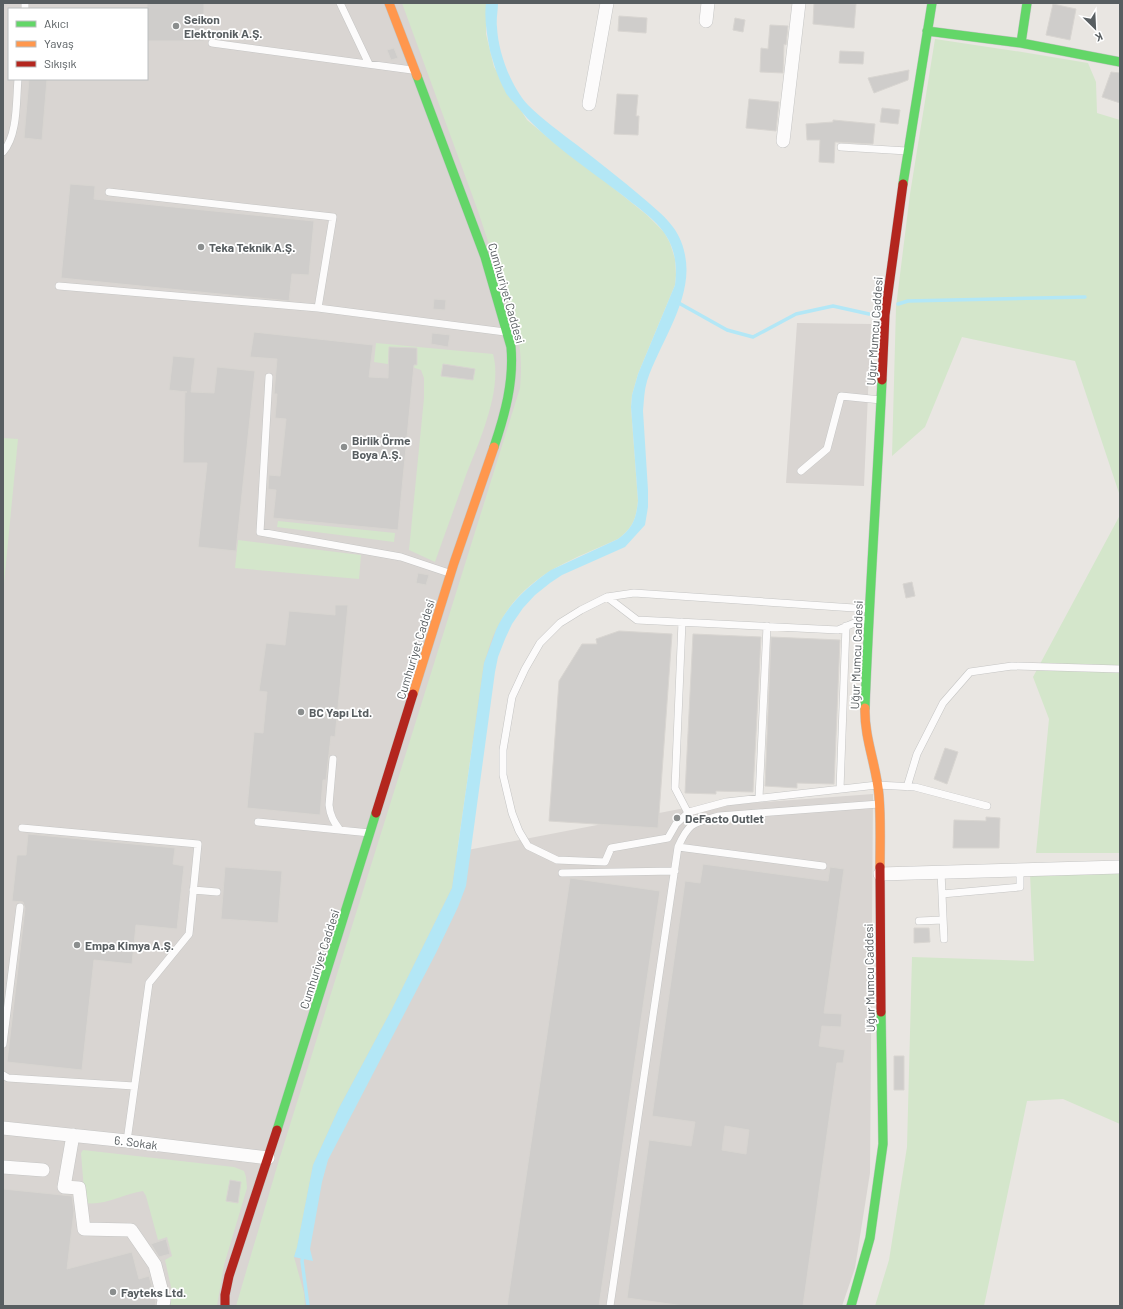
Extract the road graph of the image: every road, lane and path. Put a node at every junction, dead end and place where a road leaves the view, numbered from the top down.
1 (340, 3) edge
2 (389, 3) edge
3 (607, 3) edge
4 (708, 3) edge
5 (799, 3) edge
6 (932, 3) edge
7 (1027, 3) edge
8 (706, 21) dead end
9 (927, 31) junction
10 (212, 43) dead end
11 (1021, 43) junction
12 (1120, 62) edge
13 (369, 64) junction
14 (413, 70) junction
15 (18, 80) edge
16 (590, 104) dead end
17 (783, 141) dead end
18 (841, 148) dead end
19 (907, 151) junction
20 (3, 152) edge
21 (109, 192) dead end
22 (59, 286) dead end
23 (318, 308) junction
24 (507, 332) junction
25 (269, 377) dead end
26 (881, 400) junction
27 (801, 470) dead end
28 (450, 574) junction
29 (607, 597) junction
30 (868, 609) junction
31 (868, 619) junction
32 (682, 622) junction
33 (767, 626) junction
34 (846, 626) junction
35 (1120, 668) edge
36 (333, 759) dead end
37 (877, 785) junction
38 (907, 787) junction
39 (840, 789) junction
40 (759, 798) junction
41 (879, 804) junction
42 (987, 806) dead end
43 (688, 812) junction
44 (258, 822) dead end
45 (22, 828) dead end
46 (340, 830) junction
47 (371, 833) junction
48 (678, 847) junction
49 (823, 866) dead end
50 (1120, 867) edge
51 (1020, 870) junction
52 (675, 871) junction
53 (941, 872) junction
54 (562, 873) dead end
55 (880, 874) junction
56 (193, 890) junction
57 (217, 892) dead end
58 (942, 894) junction
59 (20, 907) dead end
60 (943, 920) junction
61 (919, 921) dead end
62 (944, 939) dead end
63 (3, 1044) edge
64 (3, 1075) edge
65 (134, 1086) junction
66 (3, 1128) edge
67 (73, 1135) junction
68 (127, 1141) junction
69 (268, 1158) junction
70 (3, 1167) edge
71 (43, 1170) dead end
72 (163, 1306) edge
73 (225, 1306) edge
74 (610, 1306) edge
75 (851, 1306) edge

1 - 13 lane
2 - 14 street, Cumhuriyet Caddesi
3 - 16 street
4 - 8 street
5 - 17 street
6 - 9 street, Uğur Mumcu Caddesi
7 - 11 street
9 - 11 street
9 - 19 street, Uğur Mumcu Caddesi
10 - 13 lane
11 - 12 street
13 - 14 lane
14 - 24 street, Cumhuriyet Caddesi
15 - 20 lane
18 - 19 lane
19 - 26 street, Uğur Mumcu Caddesi
21 - 23 lane
22 - 23 lane
23 - 24 lane
24 - 28 street, Cumhuriyet Caddesi
25 - 28 lane
26 - 27 lane
26 - 30 street, Uğur Mumcu Caddesi
28 - 47 street, Cumhuriyet Caddesi
29 - 30 lane
29 - 32 lane
29 - 43 lane
30 - 31 street, Uğur Mumcu Caddesi
31 - 34 lane
31 - 37 street, Uğur Mumcu Caddesi
32 - 33 lane
32 - 43 lane
33 - 34 lane
33 - 40 lane
34 - 39 lane
35 - 38 lane
36 - 46 lane
37 - 38 lane
37 - 39 lane
37 - 41 street, Uğur Mumcu Caddesi
38 - 42 lane
39 - 40 lane
40 - 43 lane
41 - 48 lane
41 - 55 street, Uğur Mumcu Caddesi
44 - 46 lane
45 - 56 lane
46 - 47 lane
47 - 69 street, Cumhuriyet Caddesi
48 - 49 lane
48 - 52 lane
50 - 51 street
51 - 53 street
51 - 58 lane
52 - 54 lane
52 - 74 lane
53 - 55 street
53 - 58 lane
55 - 75 street, Uğur Mumcu Caddesi
56 - 57 lane
56 - 65 lane
58 - 60 lane
59 - 63 lane
60 - 61 lane
60 - 62 lane
64 - 65 lane
65 - 68 lane
66 - 67 street, 6. Sokak
67 - 68 street, 6. Sokak
67 - 72 street
68 - 69 street, 6. Sokak
69 - 73 street, Cumhuriyet Caddesi
70 - 71 street

